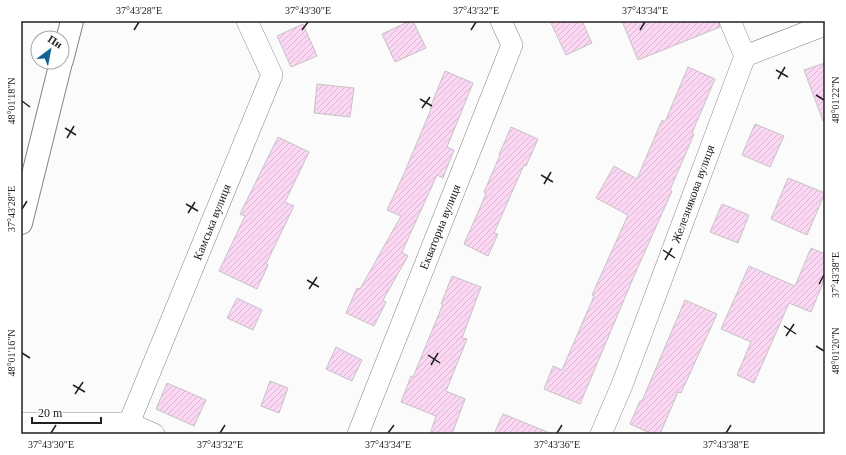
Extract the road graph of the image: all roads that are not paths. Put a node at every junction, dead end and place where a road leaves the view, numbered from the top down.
1 (247, 21) edge
2 (501, 21) edge
3 (730, 21) edge
4 (825, 25) edge
5 (745, 56) junction
6 (60, 70) edge
7 (21, 223) edge
8 (21, 423) edge
9 (129, 423) junction
10 (154, 434) edge
11 (358, 434) edge
12 (601, 434) edge

1 - 9 street, Камська вулиця
2 - 11 street, Екваторна вулиця
3 - 5 street
4 - 5 street
5 - 12 street, Железнякова вулиця
6 - 7 street
8 - 9 street
9 - 10 street

